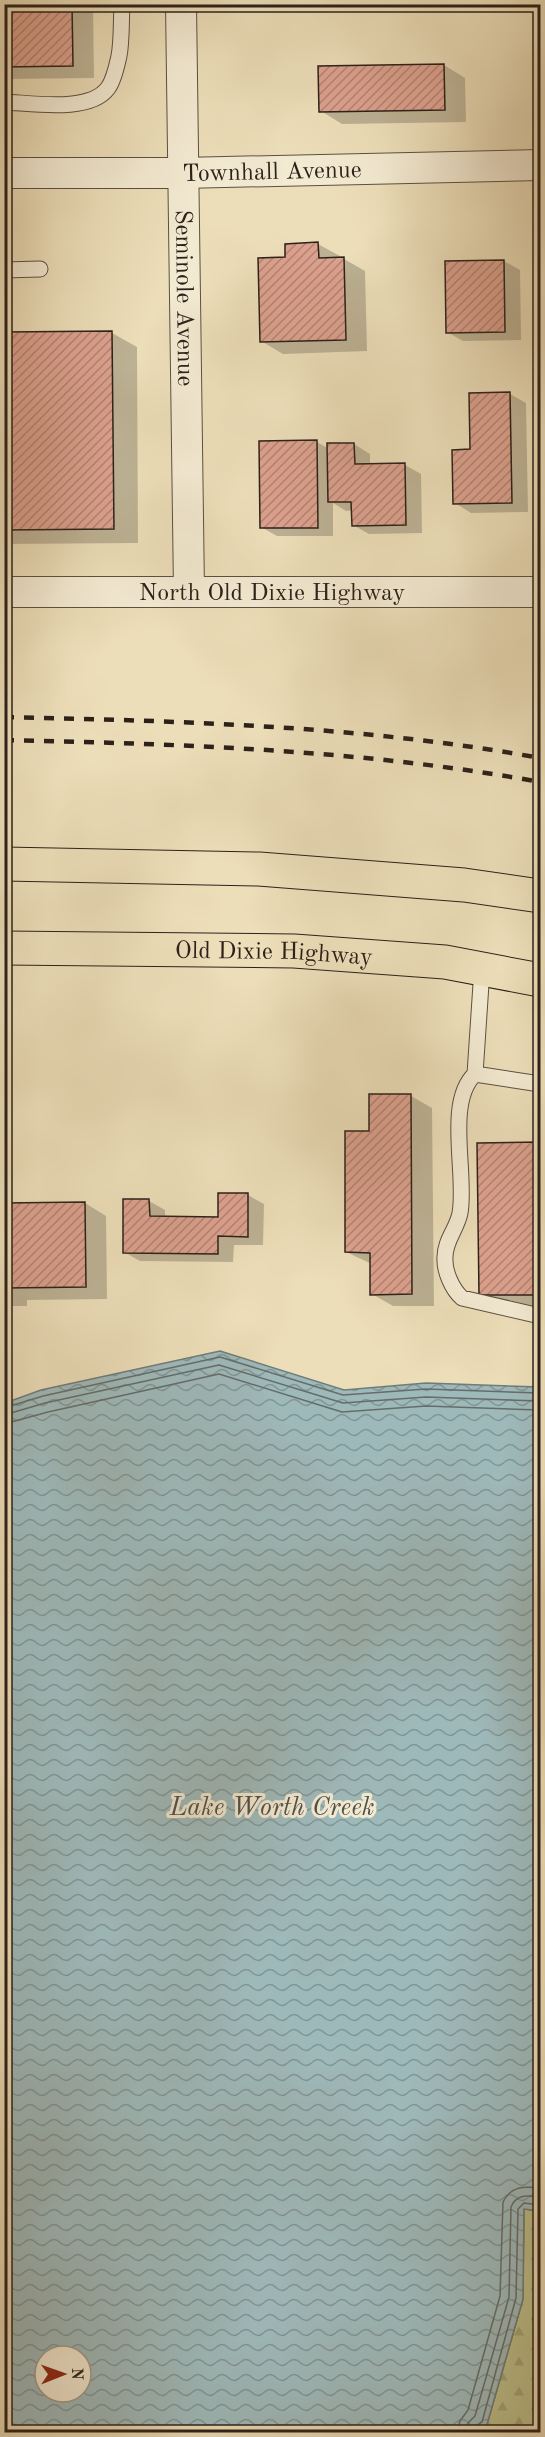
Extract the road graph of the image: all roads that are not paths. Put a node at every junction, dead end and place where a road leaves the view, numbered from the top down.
1 (122, 4) edge
2 (181, 4) edge
3 (4, 102) edge
4 (540, 165) edge
5 (4, 173) edge
6 (182, 173) junction
7 (40, 269) dead end
8 (4, 270) edge
9 (4, 592) edge
10 (189, 592) junction
11 (540, 592) edge
12 (4, 864) edge
13 (540, 896) edge
14 (4, 948) edge
15 (482, 969) junction
16 (540, 980) edge
17 (475, 1074) junction
18 (540, 1084) edge
19 (540, 1316) edge

1 - 3 lane
2 - 6 street, Seminole Avenue
4 - 6 street, Townhall Avenue
5 - 6 street, Townhall Avenue
6 - 10 street, Seminole Avenue
7 - 8 lane
9 - 10 street, North Old Dixie Highway
10 - 11 street, North Old Dixie Highway
12 - 13 main road
14 - 15 main road, Old Dixie Highway
15 - 16 main road, Old Dixie Highway
15 - 17 lane
17 - 18 lane
17 - 19 lane

